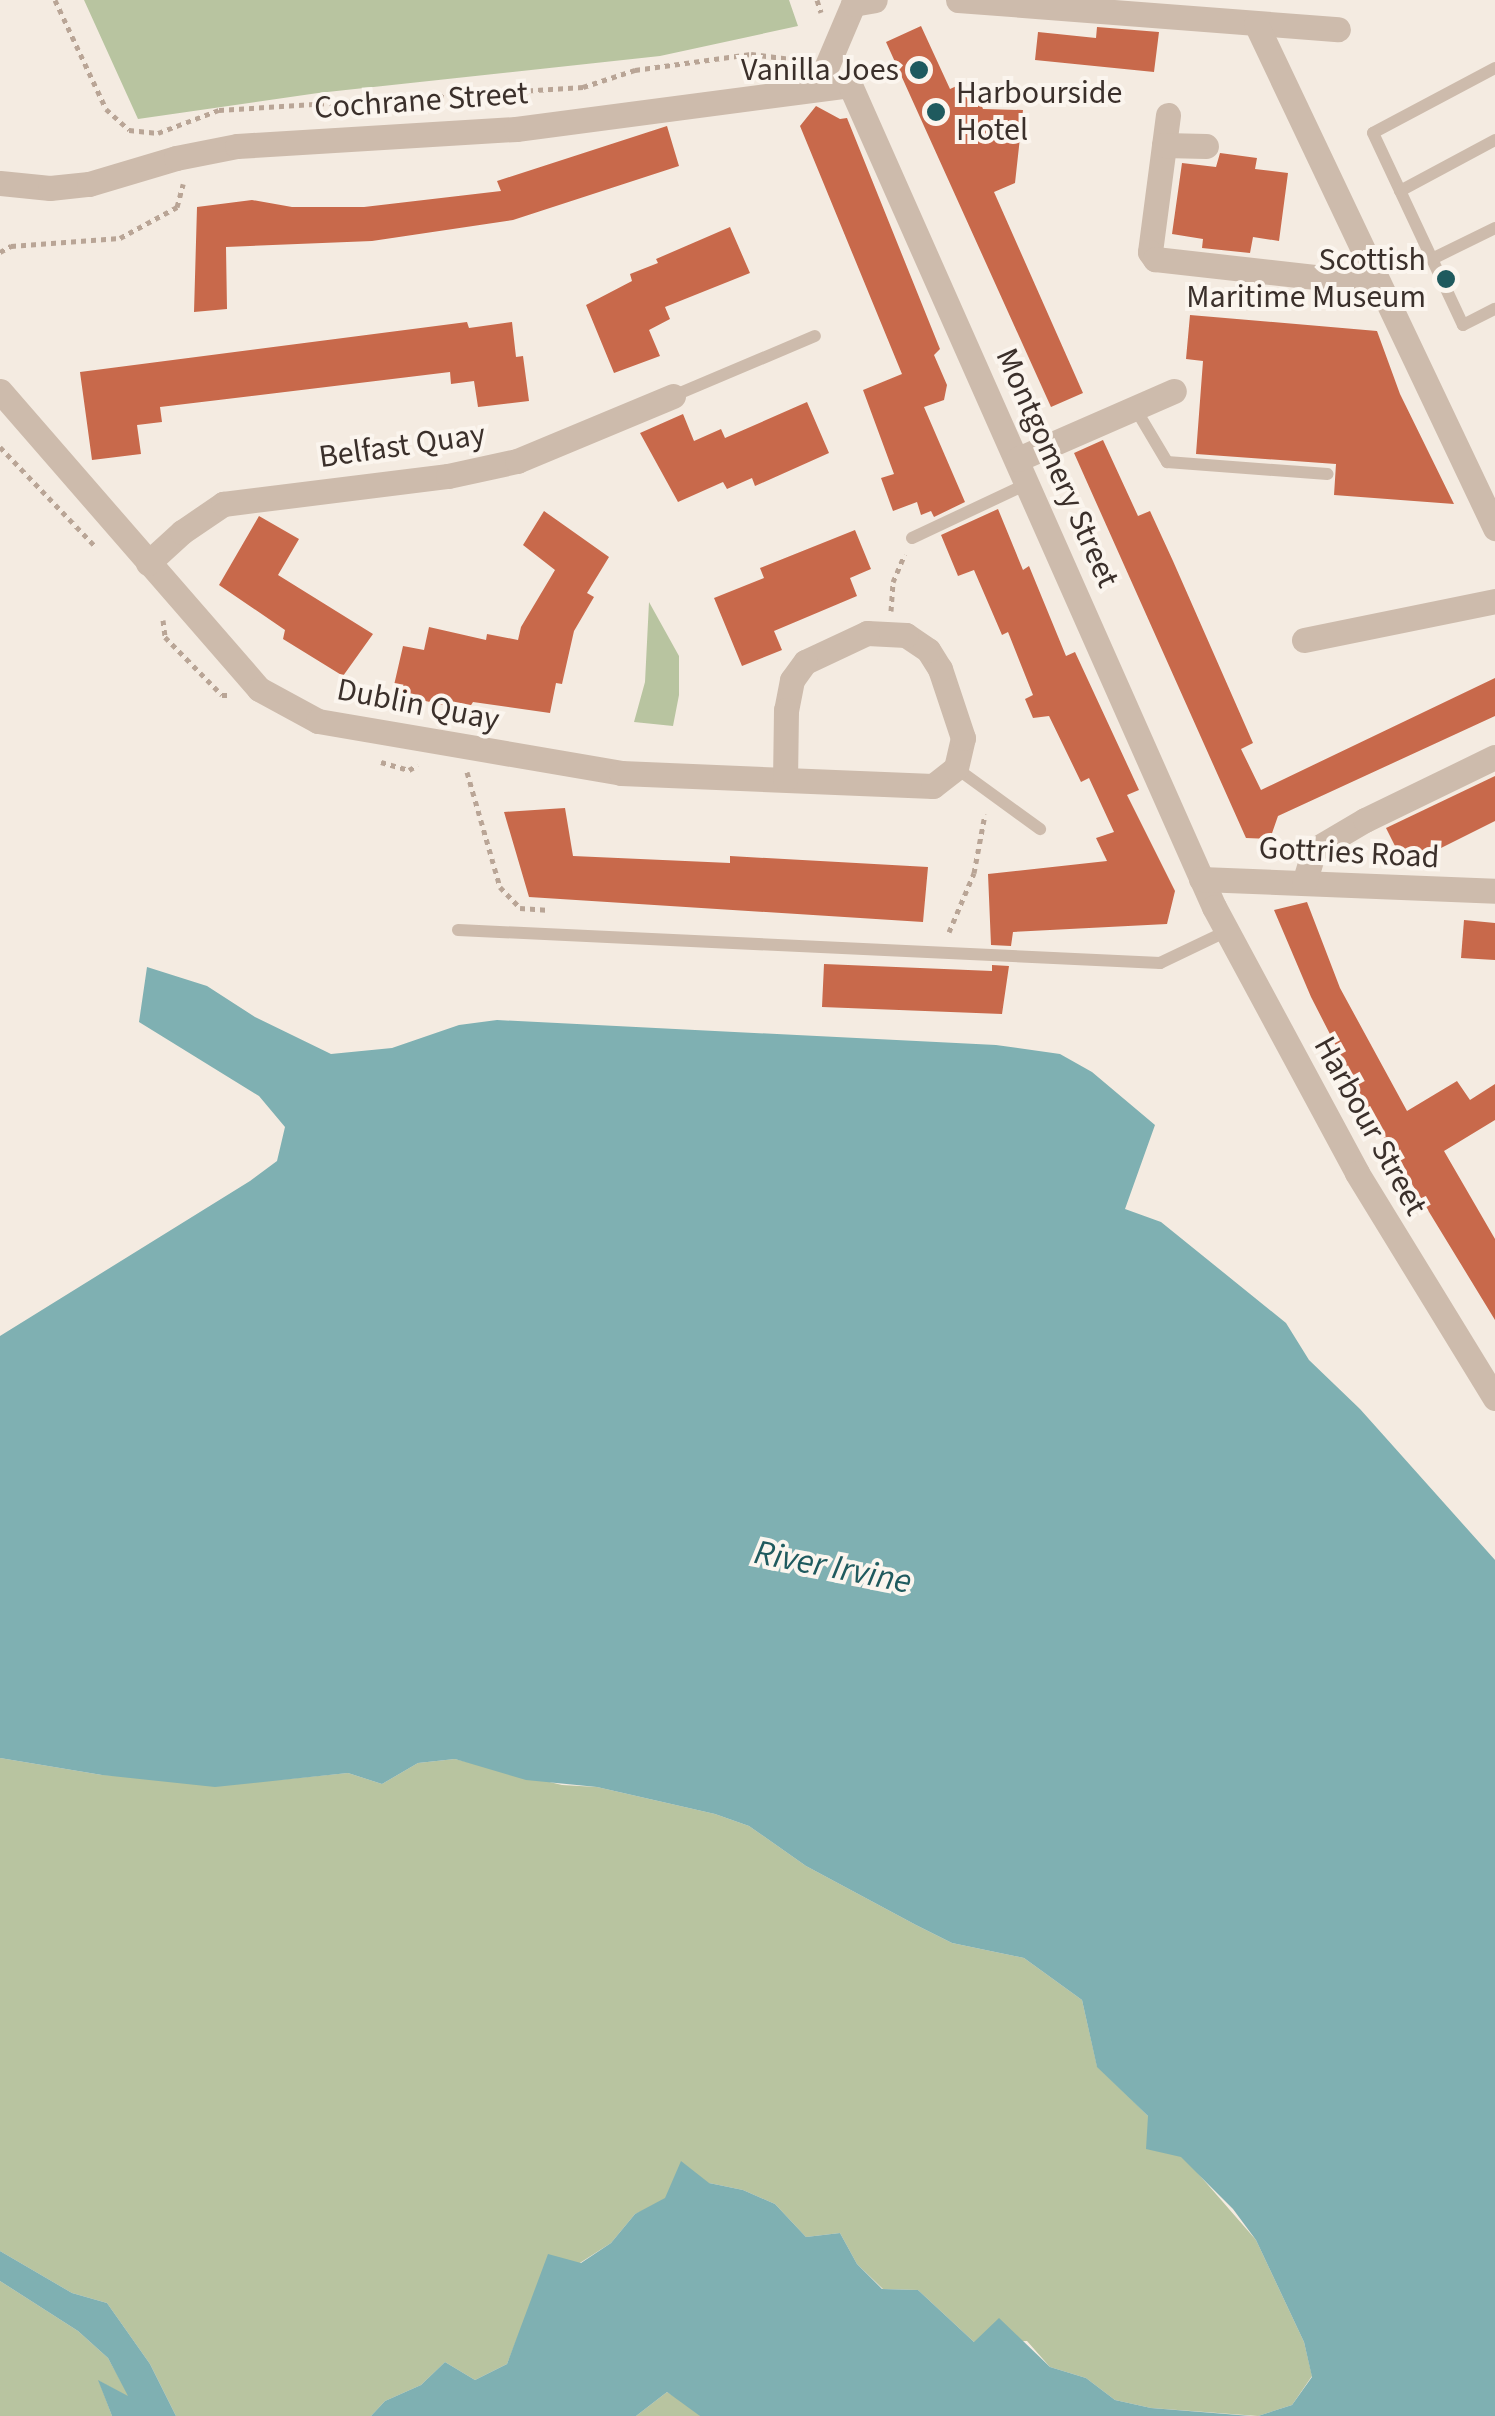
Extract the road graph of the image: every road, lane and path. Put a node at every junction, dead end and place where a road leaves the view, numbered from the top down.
1 (55, 0) edge
2 (875, 0) edge
3 (958, 0) edge
4 (1256, 24) junction
5 (1338, 29) dead end
6 (1495, 68) edge
7 (822, 79) junction
8 (850, 85) joint
9 (1168, 115) dead end
10 (1495, 140) edge
11 (1164, 145) junction
12 (1206, 146) dead end
13 (176, 158) junction
14 (0, 183) edge
15 (1400, 191) junction
16 (1495, 228) edge
17 (0, 252) edge
18 (1432, 259) junction
19 (1379, 284) junction
20 (1495, 309) edge
21 (815, 336) dead end
22 (0, 391) edge
23 (1174, 391) dead end
24 (674, 396) joint
25 (1135, 408) junction
26 (0, 447) edge
27 (1018, 459) junction
28 (1328, 474) dead end
29 (1029, 483) junction
30 (1495, 528) edge
31 (912, 538) joint
32 (108, 560) dead end
33 (148, 563) junction
34 (1495, 601) edge
35 (162, 616) dead end
36 (890, 630) junction
37 (1304, 640) dead end
38 (237, 696) dead end
39 (1495, 758) edge
40 (371, 760) dead end
41 (425, 761) dead end
42 (466, 766) dead end
43 (956, 768) junction
44 (785, 779) junction
45 (987, 792) junction
46 (1040, 830) dead end
47 (1201, 879) junction
48 (1304, 883) junction
49 (1495, 891) edge
50 (560, 911) dead end
51 (458, 930) dead end
52 (1226, 930) junction
53 (942, 948) dead end
54 (1495, 1398) edge

1 - 7 path
2 - 7 street
3 - 4 street
4 - 5 street
4 - 19 street
6 - 15 lane
7 - 8 street, Cochrane Street
7 - 13 street, Cochrane Street
8 - 27 street, Montgomery Street
9 - 11 street
10 - 15 lane
11 - 12 street
11 - 19 street
13 - 14 street, Cochrane Street
13 - 17 path
15 - 18 lane
16 - 18 lane
18 - 20 lane
19 - 30 street
21 - 24 lane
22 - 33 street, Dublin Quay
23 - 25 street
24 - 33 street, Belfast Quay
25 - 27 street
25 - 28 lane
26 - 32 path
27 - 29 street, Montgomery Street
29 - 31 lane
29 - 47 street, Montgomery Street
31 - 36 path
33 - 44 street, Dublin Quay
34 - 37 street
35 - 38 path
36 - 43 street
36 - 44 street
39 - 48 street
40 - 41 path
42 - 50 path
43 - 44 street, Dublin Quay
43 - 45 lane
45 - 46 lane
45 - 53 path
47 - 48 street, Gottries Road
47 - 52 street, Harbour Street
48 - 49 street, Gottries Road
51 - 52 lane
52 - 54 street, Harbour Street

